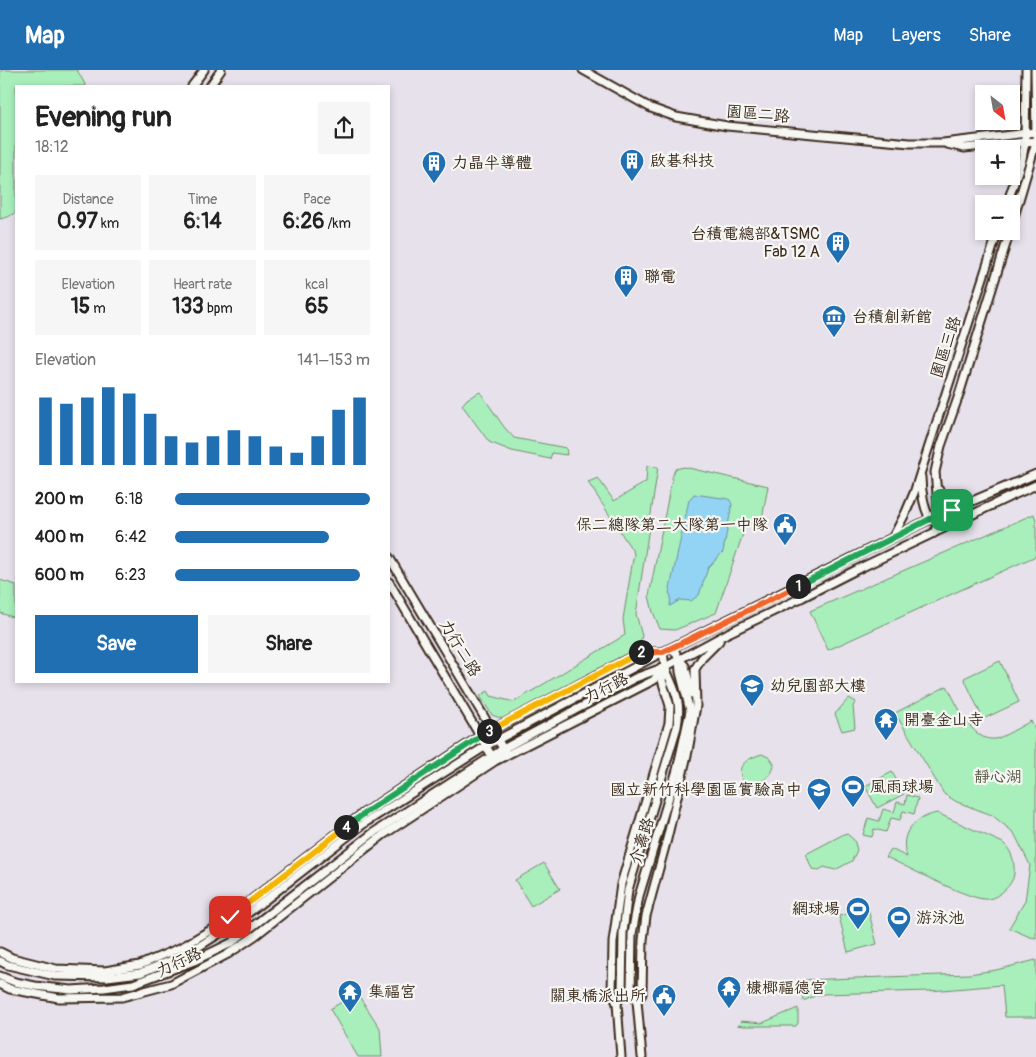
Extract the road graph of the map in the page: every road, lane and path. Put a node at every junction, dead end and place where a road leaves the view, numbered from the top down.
1 (204, 70) edge
2 (221, 70) edge
3 (583, 70) edge
4 (1026, 70) edge
5 (1036, 70) edge
6 (193, 85) edge
7 (211, 85) edge
8 (1036, 132) edge
9 (1026, 133) junction
10 (1036, 136) edge
11 (1036, 141) edge
12 (1025, 142) junction
13 (943, 143) junction
14 (1011, 195) edge
15 (1020, 196) edge
16 (995, 240) edge
17 (1007, 240) edge
18 (921, 472) junction
19 (935, 472) junction
20 (1036, 474) edge
21 (1036, 485) edge
22 (984, 496) junction
23 (939, 515) junction
24 (930, 519) junction
25 (938, 524) junction
26 (950, 528) junction
27 (932, 536) junction
28 (892, 538) junction
29 (390, 559) edge
30 (390, 584) edge
31 (728, 633) junction
32 (673, 648) junction
33 (663, 652) junction
34 (679, 659) junction
35 (665, 667) junction
36 (654, 680) junction
37 (662, 680) junction
38 (678, 696) junction
39 (696, 706) junction
40 (492, 730) junction
41 (480, 736) junction
42 (498, 739) junction
43 (486, 746) junction
44 (505, 752) junction
45 (493, 759) junction
46 (0, 952) edge
47 (0, 961) edge
48 (0, 976) edge
49 (0, 984) edge
50 (637, 1001) junction
51 (617, 1003) junction
52 (621, 1057) edge
53 (642, 1057) edge

1 - 6 street
2 - 7 street
3 - 13 street, 園區二路
4 - 9 street
5 - 8 street
8 - 9 street, 園區二路
8 - 10 street
9 - 12 street
9 - 13 street, 園區二路
11 - 12 street, 園區二路
11 - 15 street
12 - 13 street, 園區二路
12 - 14 street
16 - 18 street, 園區三路
17 - 19 street, 園區三路
18 - 24 street, 園區三路
18 - 28 street, 園區三路
19 - 22 street, 園區三路
19 - 23 street, 園區三路
20 - 22 street
21 - 26 street
22 - 23 street, 力行路
23 - 24 street, 力行路
23 - 25 street, 園區三路
24 - 25 street
24 - 28 street, 力行路
25 - 26 street
25 - 27 street, 園區三路
26 - 27 street
27 - 31 street
28 - 32 street, 力行路
29 - 40 street, 力行二路
30 - 41 street, 力行二路
31 - 34 street
31 - 39 street, 介壽路
32 - 33 street, 力行路
32 - 34 street, 介壽路
33 - 35 street, 介壽路
33 - 40 street, 力行路
33 - 42 street, 力行路
34 - 35 street
34 - 39 street, 介壽路
34 - 50 street, 介壽路
35 - 36 street, 力行路
35 - 37 street, 介壽路
35 - 38 street, 介壽路
35 - 44 street, 力行路
36 - 37 street
36 - 44 street, 力行路
37 - 38 street
37 - 51 street, 介壽路
38 - 51 street, 介壽路
39 - 50 street, 介壽路
40 - 41 street, 力行路
40 - 42 street, 力行二路
41 - 43 street, 力行二路
41 - 46 street, 力行路
42 - 43 street, 力行路
42 - 44 street, 力行二路
43 - 45 street, 力行二路
43 - 47 street, 力行路
44 - 45 street, 力行路
45 - 48 street, 力行路
45 - 49 street, 力行路
50 - 53 street, 介壽路
51 - 52 street, 介壽路

